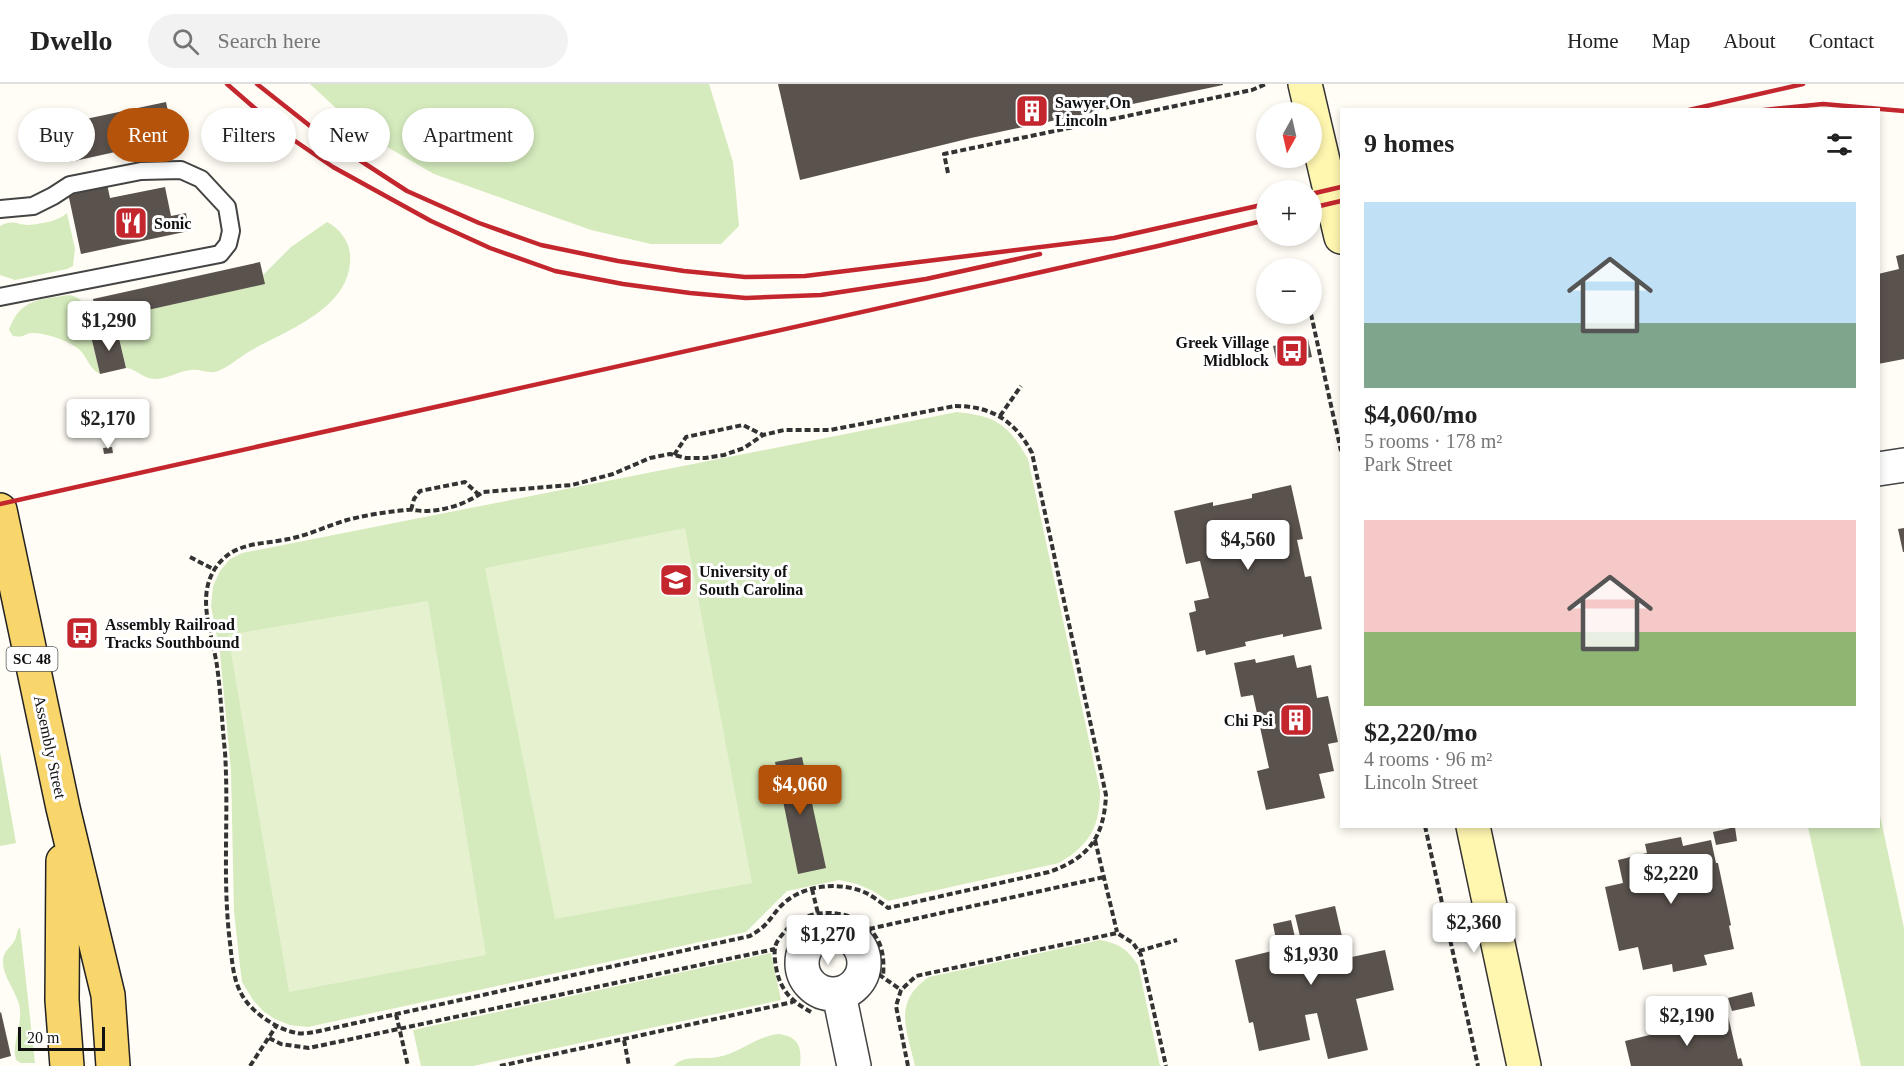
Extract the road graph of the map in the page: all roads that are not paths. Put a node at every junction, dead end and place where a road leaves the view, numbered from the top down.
1 (1305, 84) edge
2 (0, 209) edge
3 (1340, 233) edge
4 (0, 297) edge
5 (1904, 465) edge
6 (1880, 469) edge
7 (0, 510) edge
8 (5, 561) edge
9 (63, 808) junction
10 (1473, 828) edge
11 (839, 993) junction
12 (67, 1066) edge
13 (113, 1066) edge
14 (854, 1066) edge
15 (1524, 1066) edge

1 - 3 street
2 - 4 lane
5 - 6 street
7 - 8 main road, Assembly Street / SC 48
8 - 9 main road, Assembly Street / SC 48
9 - 12 main road, Assembly Street / SC 48
9 - 13 main road, Assembly Street / SC 48
10 - 15 street
11 - 11 street
11 - 14 street

